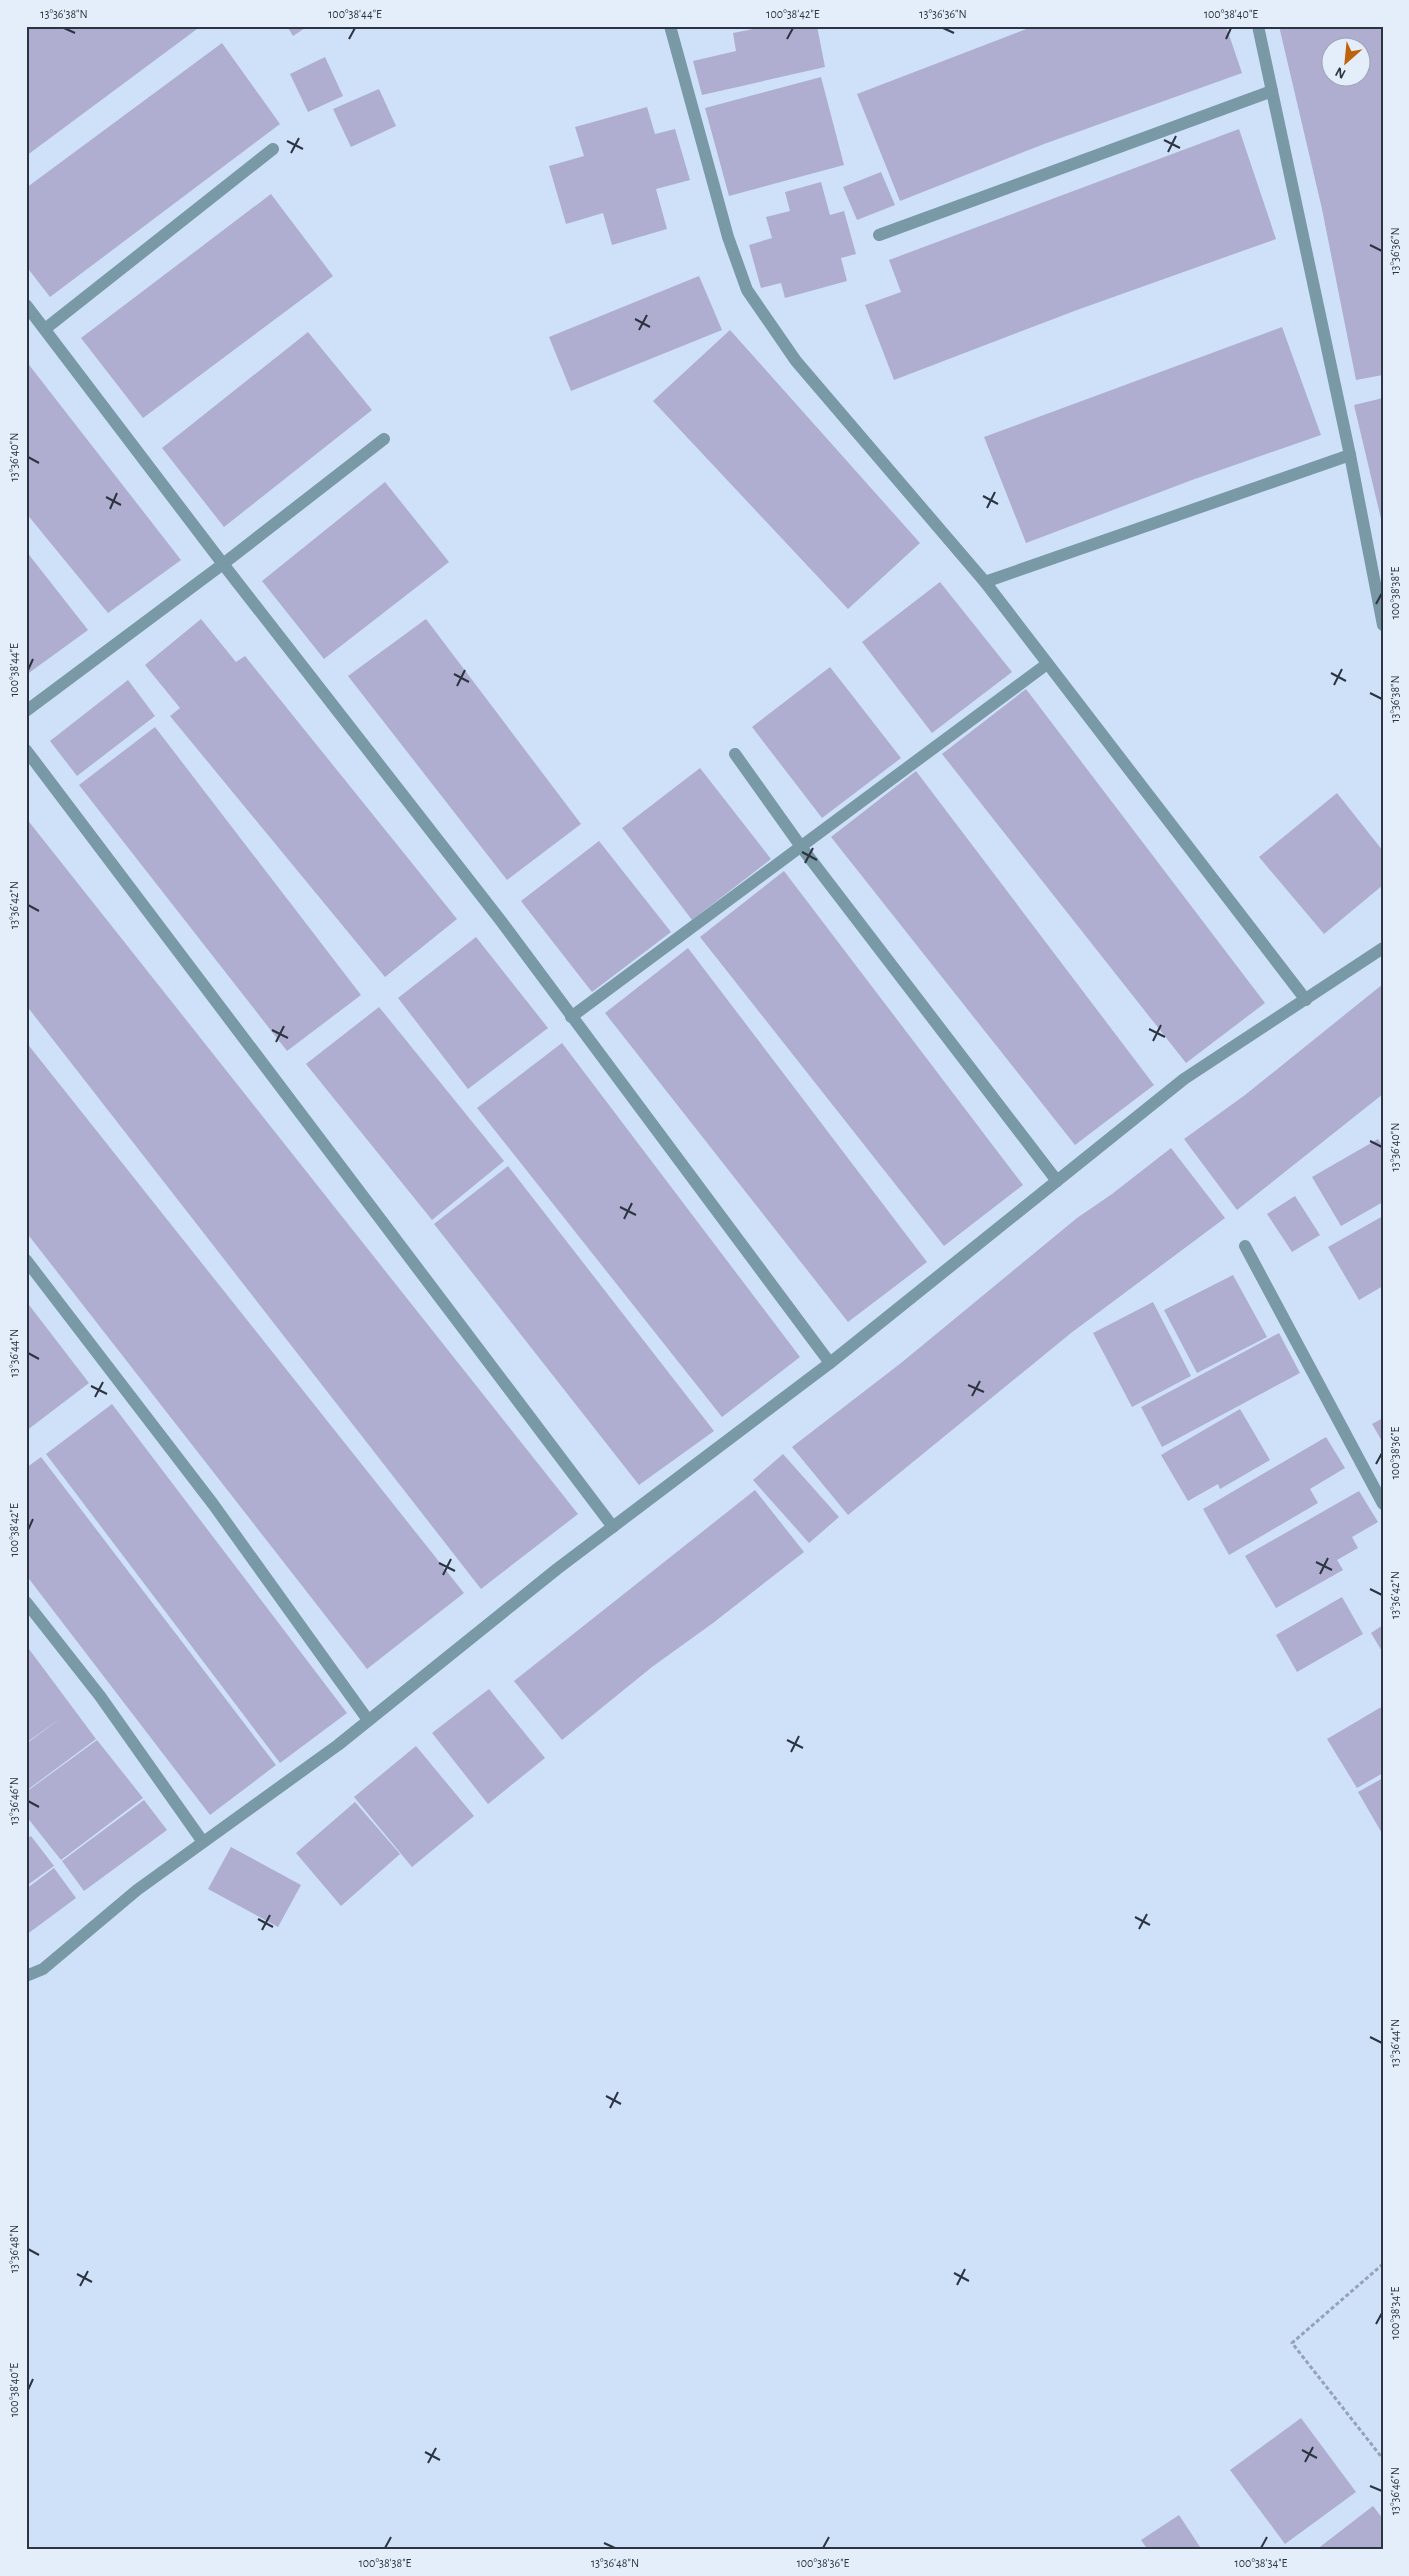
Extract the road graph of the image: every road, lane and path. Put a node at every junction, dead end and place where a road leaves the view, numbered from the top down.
1 (670, 26) edge
2 (1258, 26) edge
3 (1272, 91) junction
4 (274, 149) dead end
5 (879, 235) dead end
6 (26, 305) edge
7 (45, 329) junction
8 (384, 439) dead end
9 (1350, 455) junction
10 (223, 564) junction
11 (985, 582) junction
12 (1383, 625) edge
13 (1047, 664) junction
14 (26, 711) edge
15 (26, 750) edge
16 (735, 754) dead end
17 (802, 848) junction
18 (1383, 948) edge
19 (1306, 1000) junction
20 (571, 1017) junction
21 (1057, 1181) junction
22 (1245, 1246) dead end
23 (26, 1260) edge
24 (830, 1363) junction
25 (1383, 1504) edge
26 (613, 1527) junction
27 (26, 1602) edge
28 (368, 1720) junction
29 (203, 1842) junction
30 (26, 1976) edge
31 (1383, 2264) edge
32 (1383, 2459) edge

1 - 11 street
2 - 3 street
3 - 5 street
3 - 9 street
4 - 7 street
6 - 7 street
7 - 10 street
8 - 10 street
9 - 11 street
9 - 12 street
10 - 14 street
10 - 20 street
11 - 13 street
13 - 17 street
13 - 19 street
15 - 26 street
16 - 17 street
17 - 20 street
17 - 21 street
18 - 19 street
19 - 21 street
20 - 24 street
21 - 24 street
22 - 25 street
23 - 28 street
24 - 26 street
26 - 28 street
27 - 29 street
28 - 29 street
29 - 30 street
31 - 32 path

